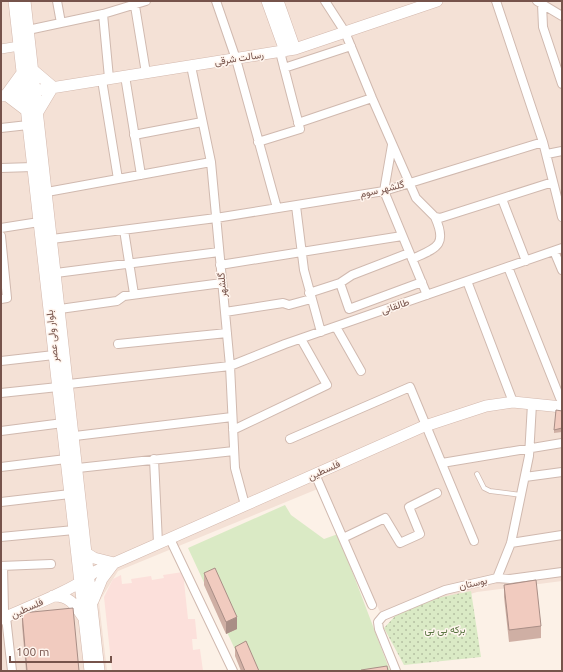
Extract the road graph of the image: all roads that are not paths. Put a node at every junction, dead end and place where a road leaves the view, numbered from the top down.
1 (14, 1) edge
2 (25, 1) edge
3 (57, 1) edge
4 (146, 1) edge
5 (216, 1) edge
6 (267, 1) edge
7 (278, 1) edge
8 (325, 1) edge
9 (437, 1) edge
10 (496, 1) edge
11 (540, 2) edge
12 (425, 3) edge
13 (121, 5) edge
14 (134, 6) junction
15 (103, 14) junction
16 (562, 16) edge
17 (61, 23) junction
18 (28, 30) junction
19 (345, 32) junction
20 (19, 46) junction
21 (351, 46) junction
22 (1, 49) edge
23 (287, 51) junction
24 (236, 59) junction
25 (191, 66) junction
26 (284, 68) junction
27 (28, 72) junction
28 (146, 73) junction
29 (125, 76) junction
30 (106, 79) junction
31 (562, 84) edge
32 (53, 87) junction
33 (30, 91) junction
34 (4, 95) edge
35 (372, 98) junction
36 (32, 111) junction
37 (202, 122) junction
38 (298, 123) junction
39 (28, 125) junction
40 (1, 128) edge
41 (134, 135) junction
42 (258, 142) junction
43 (543, 142) junction
44 (392, 145) junction
45 (562, 151) edge
46 (546, 154) junction
47 (211, 162) junction
48 (33, 167) junction
49 (1, 168) edge
50 (140, 175) junction
51 (118, 179) junction
52 (554, 182) junction
53 (409, 183) junction
54 (384, 191) junction
55 (47, 192) junction
56 (502, 199) junction
57 (296, 206) junction
58 (277, 208) junction
59 (562, 216) edge
60 (434, 217) junction
61 (216, 218) junction
62 (40, 222) junction
63 (1, 228) edge
64 (124, 230) junction
65 (1, 236) edge
66 (402, 236) junction
67 (52, 239) junction
68 (558, 250) edge
69 (219, 252) junction
70 (301, 252) junction
71 (410, 256) junction
72 (526, 260) junction
73 (129, 264) junction
74 (220, 265) junction
75 (508, 267) junction
76 (562, 270) edge
77 (56, 273) junction
78 (467, 281) junction
79 (422, 282) junction
80 (222, 283) junction
81 (340, 283) junction
82 (134, 294) junction
83 (427, 295) junction
84 (310, 296) junction
85 (1, 299) edge
86 (60, 308) junction
87 (225, 312) junction
88 (336, 327) junction
89 (321, 332) junction
90 (227, 333) junction
91 (301, 339) junction
92 (118, 344) dead end
93 (54, 355) junction
94 (1, 360) edge
95 (230, 366) junction
96 (361, 371) dead end
97 (63, 386) junction
98 (1, 393) edge
99 (559, 401) edge
100 (512, 402) junction
101 (532, 404) junction
102 (232, 417) junction
103 (63, 422) junction
104 (427, 426) junction
105 (233, 430) junction
106 (1, 431) edge
107 (75, 436) junction
108 (290, 439) dead end
109 (562, 442) edge
110 (530, 448) junction
111 (234, 451) junction
112 (66, 459) junction
113 (154, 459) junction
114 (442, 463) junction
115 (1, 467) edge
116 (78, 468) junction
117 (562, 472) edge
118 (315, 474) junction
119 (477, 474) dead end
120 (525, 477) junction
121 (437, 493) dead end
122 (70, 494) junction
123 (521, 495) junction
124 (1, 502) edge
125 (245, 505) junction
126 (74, 530) junction
127 (562, 535) edge
128 (1, 537) edge
129 (342, 538) junction
130 (170, 539) junction
131 (474, 540) dead end
132 (158, 543) junction
133 (511, 543) junction
134 (86, 552) junction
135 (114, 563) junction
136 (51, 564) dead end
137 (2, 566) edge
138 (562, 572) edge
139 (86, 575) junction
140 (497, 578) junction
141 (53, 596) junction
142 (92, 603) junction
143 (372, 605) dead end
144 (3, 614) edge
145 (84, 617) junction
146 (12, 671) edge
147 (90, 671) edge
148 (99, 671) edge
149 (233, 671) edge
150 (396, 671) edge

1 - 20 main road, بلوار ولی عصر
2 - 18 main road, بلوار ولی عصر
3 - 17 street
4 - 14 street
5 - 24 street
6 - 23 main road
7 - 23 main road
8 - 19 street
9 - 12 main road, رسالت شرقی
10 - 43 street
11 - 16 street
11 - 31 street
12 - 19 main road, رسالت شرقی
13 - 14 street
13 - 15 street
14 - 28 street
15 - 17 street
15 - 30 street
17 - 18 street
18 - 27 main road, بلوار ولی عصر
19 - 21 street
19 - 23 main road, رسالت شرقی
20 - 22 street
20 - 27 main road, بلوار ولی عصر
21 - 26 street
21 - 35 street
23 - 24 main road, رسالت شرقی
23 - 26 street
24 - 25 main road, رسالت شرقی
24 - 42 street
25 - 28 main road, رسالت شرقی
25 - 37 street, گلشهر
26 - 38 street
27 - 32 main road
27 - 33 main road, بلوار ولی عصر
27 - 34 main road
28 - 29 main road, رسالت شرقی
29 - 30 main road, رسالت شرقی
29 - 41 street
30 - 32 main road, رسالت شرقی
30 - 51 street
32 - 33 main road, رسالت شرقی
32 - 36 main road
33 - 34 main road, رسالت شرقی
33 - 36 main road, بلوار ولی عصر
34 - 36 main road
35 - 38 street
35 - 44 street
36 - 39 main road, بلوار ولی عصر
36 - 55 main road, بلوار ولی عصر
37 - 41 street
37 - 47 street, گلشهر
38 - 42 street
39 - 40 street
39 - 48 main road, بلوار ولی عصر
41 - 50 street
42 - 58 street
43 - 46 street
43 - 53 street, گلشهر سوم
44 - 53 street
44 - 54 street
45 - 46 street
46 - 52 street
47 - 50 street
47 - 61 street, گلشهر
48 - 49 street
48 - 62 main road, بلوار ولی عصر
50 - 51 street
51 - 55 street
52 - 56 street
52 - 59 street
53 - 54 street, گلشهر سوم
53 - 60 street
54 - 57 street, گلشهر سوم
54 - 66 street
55 - 67 main road, بلوار ولی عصر
56 - 60 street
56 - 72 street
57 - 58 street, گلشهر سوم
57 - 70 street
58 - 61 street, گلشهر سوم
60 - 71 street
61 - 64 street, گلشهر سوم
61 - 69 street, گلشهر
62 - 63 street
62 - 93 main road, بلوار ولی عصر
64 - 67 street, گلشهر سوم
64 - 73 street
65 - 85 street
66 - 70 street
66 - 71 street
67 - 77 main road, بلوار ولی عصر
68 - 72 street, طالقانی
68 - 76 street
69 - 73 street
69 - 74 street, گلشهر
70 - 74 street
70 - 84 street
71 - 79 street
71 - 81 street
72 - 75 street, طالقانی
73 - 77 street
73 - 82 street
74 - 80 street, گلشهر
75 - 78 street, طالقانی
75 - 99 street
77 - 86 main road, بلوار ولی عصر
78 - 83 street, طالقانی
78 - 100 street
79 - 81 street
79 - 83 street
80 - 82 street
80 - 87 street, گلشهر
81 - 84 street
82 - 86 street
83 - 88 street, طالقانی
84 - 87 street
84 - 89 street
86 - 97 main road, بلوار ولی عصر
87 - 90 street, گلشهر
88 - 89 street, طالقانی
88 - 96 street
89 - 91 street, طالقانی
90 - 92 street
90 - 95 street, گلشهر
91 - 95 street, طالقانی
91 - 105 street
93 - 94 street
93 - 97 main road, بلوار ولی عصر
95 - 97 street, طالقانی
95 - 102 street, گلشهر
97 - 98 street, طالقانی
97 - 103 main road, بلوار ولی عصر
97 - 107 main road, بلوار ولی عصر
99 - 101 main road, فلسطین
100 - 101 main road, فلسطین
100 - 104 main road, فلسطین
101 - 110 street, بوستان
102 - 105 street, گلشهر
102 - 107 street
103 - 106 street
103 - 112 main road, بلوار ولی عصر
104 - 108 street
104 - 114 street
104 - 118 main road, فلسطین
105 - 111 street, گلشهر
107 - 116 main road, بلوار ولی عصر
109 - 110 street
110 - 114 street
110 - 120 street, بوستان
111 - 113 street
111 - 125 street, گلشهر
112 - 115 street
112 - 122 main road, بلوار ولی عصر
113 - 116 street
113 - 132 street
114 - 131 street
116 - 134 main road, بلوار ولی عصر
117 - 120 street
118 - 125 main road, فلسطین
118 - 129 street
119 - 123 lane
120 - 123 street, بوستان
121 - 129 street
122 - 124 street
122 - 126 main road, بلوار ولی عصر
123 - 133 street, بوستان
125 - 130 main road, فلسطین
126 - 128 street
126 - 139 main road, بلوار ولی عصر
127 - 133 street
129 - 143 street
130 - 132 main road, فلسطین
130 - 149 street
132 - 135 main road, فلسطین
133 - 140 street, بوستان
134 - 135 main road
134 - 139 main road, بلوار ولی عصر
135 - 139 main road, فلسطین
135 - 142 main road
136 - 137 street
137 - 144 street
138 - 140 street
139 - 141 main road, فلسطین
139 - 142 main road, بلوار ولی عصر
139 - 144 main road, فلسطین
139 - 145 main road, بلوار ولی عصر
140 - 150 street, بوستان
141 - 144 main road, فلسطین
141 - 145 main road
142 - 148 main road, بلوار ولی عصر
144 - 146 street
145 - 147 main road, بلوار ولی عصر

